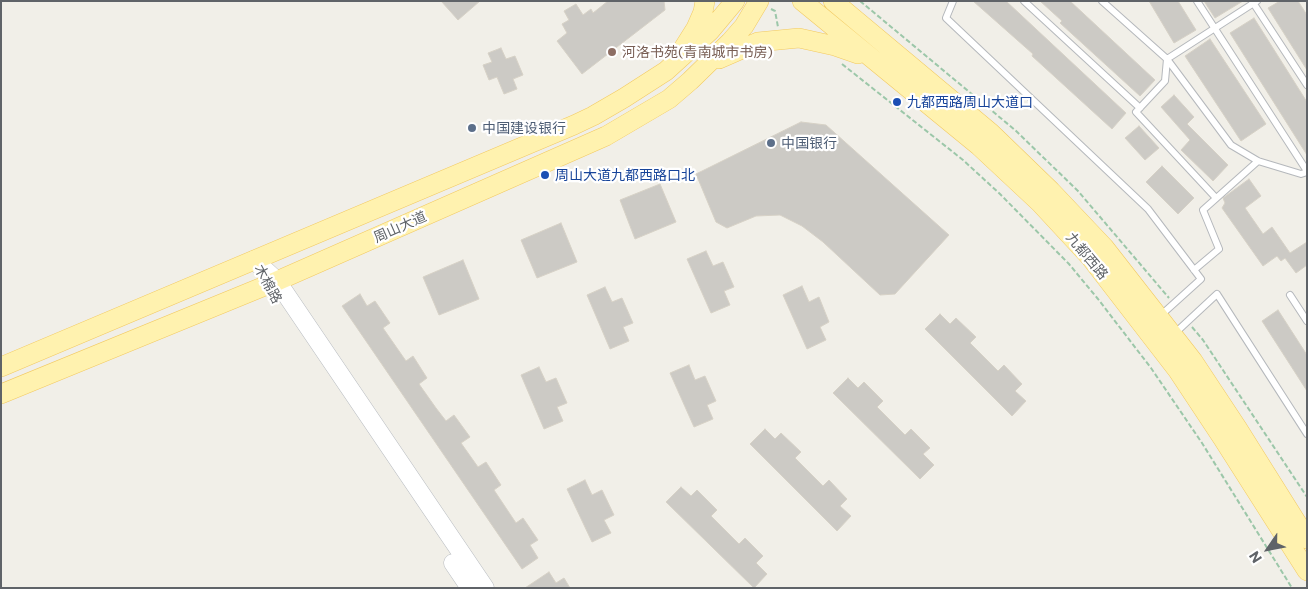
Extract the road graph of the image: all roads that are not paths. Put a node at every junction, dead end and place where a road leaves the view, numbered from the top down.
1 (705, 1) edge
2 (735, 1) edge
3 (802, 1) edge
4 (833, 1) edge
5 (953, 1) edge
6 (1024, 1) edge
7 (1102, 1) edge
8 (1197, 1) edge
9 (1254, 2) edge
10 (764, 4) edge
11 (1215, 28) junction
12 (871, 59) junction
13 (1167, 59) junction
14 (666, 71) junction
15 (690, 81) junction
16 (1307, 85) edge
17 (1140, 108) junction
18 (1258, 161) junction
19 (1307, 171) edge
20 (1216, 198) junction
21 (254, 260) junction
22 (1194, 270) junction
23 (271, 283) junction
24 (1290, 295) dead end
25 (1159, 317) junction
26 (1307, 321) edge
27 (1173, 335) junction
28 (1, 367) edge
29 (1, 394) edge
30 (1307, 434) edge
31 (1307, 539) edge
32 (1307, 571) edge
33 (470, 588) edge
34 (485, 588) edge

1 - 14 main road
2 - 14 main road, 周山大道
3 - 12 main road, 九都西路
4 - 25 main road, 九都西路
5 - 22 lane
6 - 17 lane
7 - 13 lane
8 - 11 lane
9 - 11 lane
9 - 16 lane
10 - 15 main road, 周山大道
11 - 13 lane
11 - 19 lane
12 - 15 main road
12 - 32 main road, 九都西路
13 - 17 lane
13 - 18 lane
14 - 21 main road, 周山大道
15 - 23 main road, 周山大道
17 - 20 lane
18 - 19 lane
18 - 20 lane
20 - 22 lane
21 - 23 main road, 木棉路
21 - 28 main road, 周山大道
22 - 25 lane
23 - 29 main road, 周山大道
23 - 33 main road, 木棉路
23 - 34 main road, 木棉路
24 - 26 lane
25 - 27 main road, 九都西路
27 - 30 lane
27 - 31 main road, 九都西路

